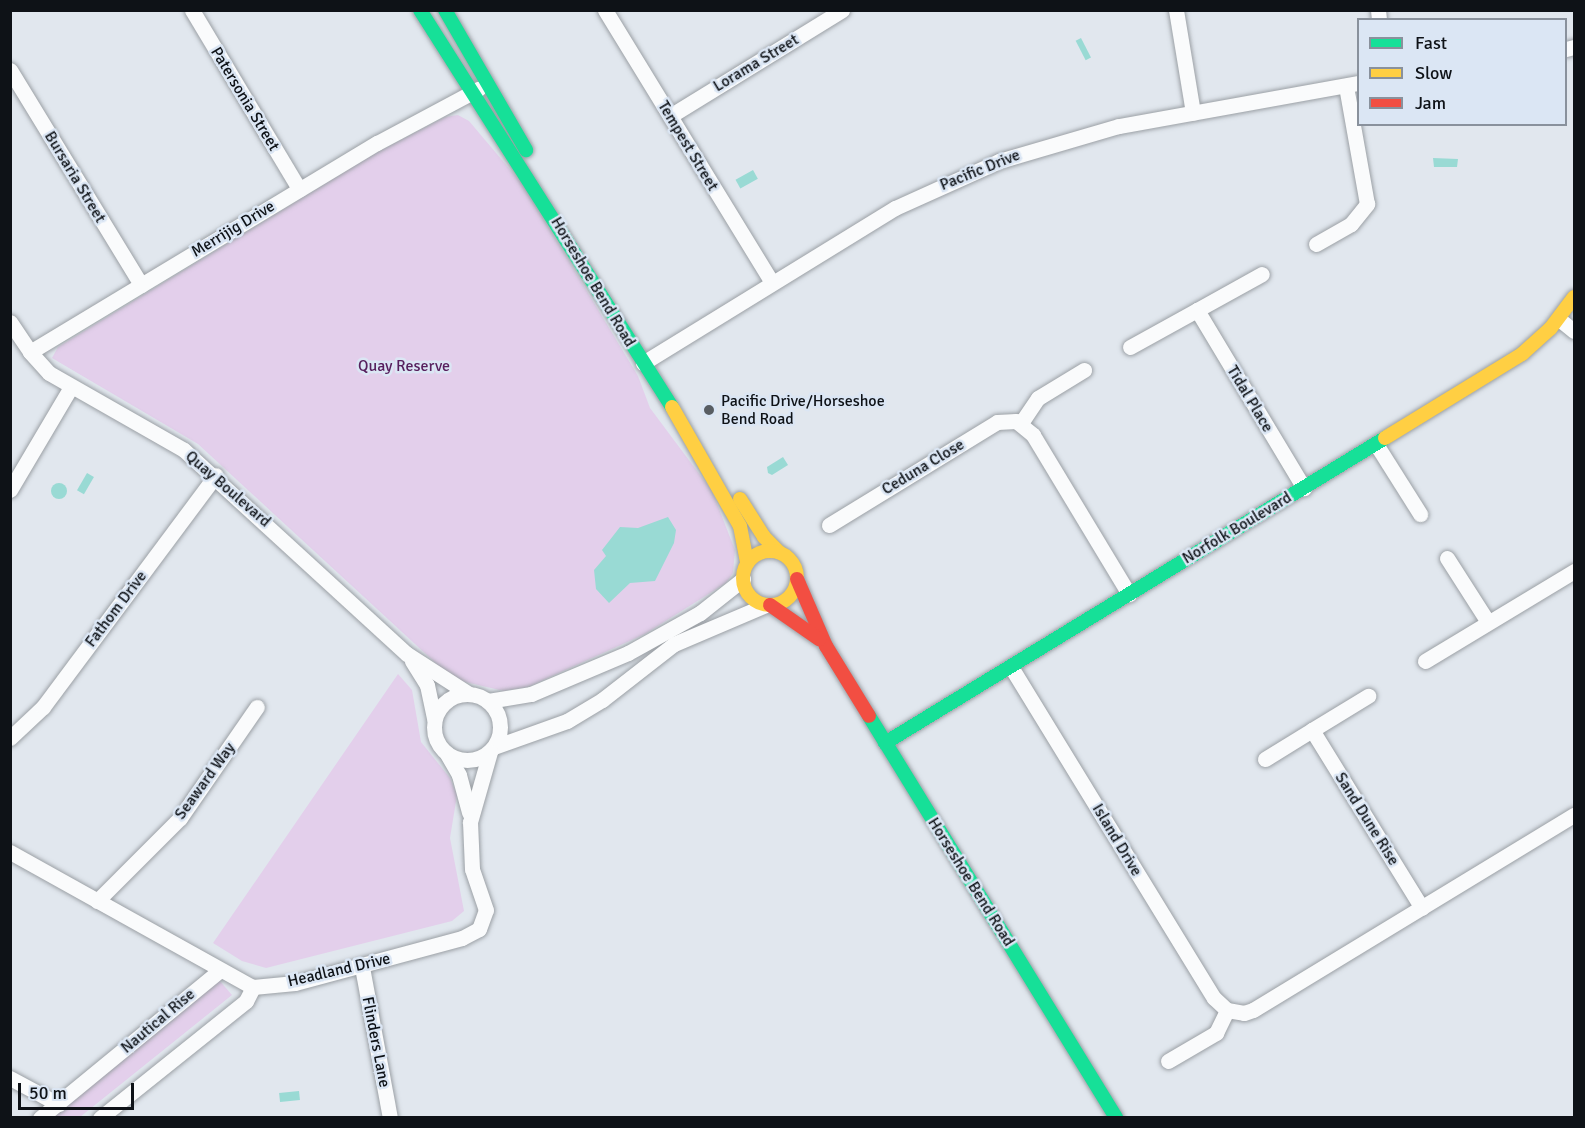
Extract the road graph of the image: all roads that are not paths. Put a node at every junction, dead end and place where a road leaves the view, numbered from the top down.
1 (192, 10) edge
2 (420, 10) edge
3 (445, 10) edge
4 (605, 10) edge
5 (842, 10) edge
6 (1176, 10) edge
7 (10, 69) edge
8 (488, 84) junction
9 (1352, 84) edge
10 (470, 93) junction
11 (1193, 113) junction
12 (670, 116) junction
13 (1357, 124) edge
14 (1357, 126) edge
15 (299, 189) junction
16 (1316, 244) dead end
17 (1262, 274) dead end
18 (771, 281) junction
19 (141, 285) junction
20 (1575, 297) edge
21 (1197, 310) junction
22 (1559, 319) junction
23 (10, 322) edge
24 (1575, 331) edge
25 (1131, 347) dead end
26 (30, 352) junction
27 (648, 359) junction
28 (1084, 370) dead end
29 (71, 387) junction
30 (1021, 423) junction
31 (1376, 444) junction
32 (216, 475) junction
33 (1304, 488) junction
34 (10, 490) edge
35 (1420, 514) dead end
36 (829, 525) dead end
37 (779, 552) junction
38 (1447, 558) dead end
39 (747, 563) junction
40 (1575, 571) edge
41 (742, 579) junction
42 (797, 579) junction
43 (1129, 594) junction
44 (768, 605) junction
45 (1488, 622) junction
46 (826, 646) junction
47 (407, 654) junction
48 (1425, 661) dead end
49 (1011, 667) junction
50 (469, 694) junction
51 (1368, 696) dead end
52 (488, 701) junction
53 (257, 707) dead end
54 (434, 720) junction
55 (1312, 730) junction
56 (10, 738) edge
57 (885, 743) junction
58 (492, 749) junction
59 (447, 754) junction
60 (1265, 759) dead end
61 (1575, 815) edge
62 (470, 822) junction
63 (10, 852) edge
64 (97, 901) junction
65 (1422, 908) junction
66 (362, 967) junction
67 (219, 971) junction
68 (253, 987) junction
69 (1227, 1010) junction
70 (1168, 1061) dead end
71 (10, 1078) edge
72 (58, 1104) junction
73 (104, 1117) edge
74 (40, 1118) edge
75 (390, 1118) edge
76 (1116, 1118) edge

1 - 15 street, Patersonia Street
2 - 10 street, Horseshoe Bend Road
3 - 8 street, Horseshoe Bend Road
4 - 12 street, Tempest Street
5 - 12 street, Lorama Street
6 - 11 street
7 - 19 street, Bursaria Street
8 - 10 street, Merrijig Drive
8 - 27 street, Horseshoe Bend Road
9 - 11 street, Pacific Drive
9 - 13 street
10 - 15 street, Merrijig Drive
10 - 27 street, Horseshoe Bend Road
11 - 18 street, Pacific Drive
12 - 18 street, Tempest Street
14 - 16 street
15 - 19 street, Merrijig Drive
17 - 21 street
18 - 27 street, Pacific Drive
19 - 26 street, Merrijig Drive
20 - 22 street, Norfolk Boulevard
21 - 25 street
21 - 33 street, Tidal Place
22 - 24 street
22 - 31 street, Norfolk Boulevard
23 - 26 street
26 - 29 street, Quay Boulevard
27 - 37 street, Horseshoe Bend Road
27 - 39 street, Horseshoe Bend Road
28 - 30 street
29 - 32 street, Quay Boulevard
29 - 34 street
30 - 36 street, Ceduna Close
30 - 43 street
31 - 33 street, Norfolk Boulevard
31 - 35 street
32 - 47 street, Quay Boulevard
32 - 56 street, Fathom Drive
33 - 43 street, Norfolk Boulevard
37 - 39 street
37 - 42 street
38 - 45 street
39 - 41 street
40 - 45 street
41 - 44 street
41 - 52 street, Quay Boulevard
42 - 44 street
42 - 46 street, Horseshoe Bend Road
43 - 49 street, Norfolk Boulevard
44 - 46 street, Horseshoe Bend Road
44 - 58 street
45 - 48 street
46 - 57 street, Horseshoe Bend Road
47 - 50 street, Quay Boulevard
47 - 54 street, Quay Boulevard
49 - 57 street, Norfolk Boulevard
49 - 69 street, Island Drive
50 - 52 street, Quay Boulevard
50 - 54 street
51 - 55 street
52 - 58 street
53 - 64 street, Seaward Way
54 - 59 street, Quay Boulevard
55 - 60 street
55 - 65 street, Sand Dune Rise
57 - 76 street, Horseshoe Bend Road
58 - 59 street
58 - 62 street, Headland Drive
59 - 62 street, Headland Drive
61 - 65 street
62 - 66 street, Headland Drive
63 - 64 street
64 - 67 street
65 - 69 street
66 - 68 street, Headland Drive
66 - 75 street, Flinders Lane
67 - 68 street
67 - 72 street, Nautical Rise
68 - 73 street
69 - 70 street
71 - 72 street
72 - 74 street, Nautical Rise

